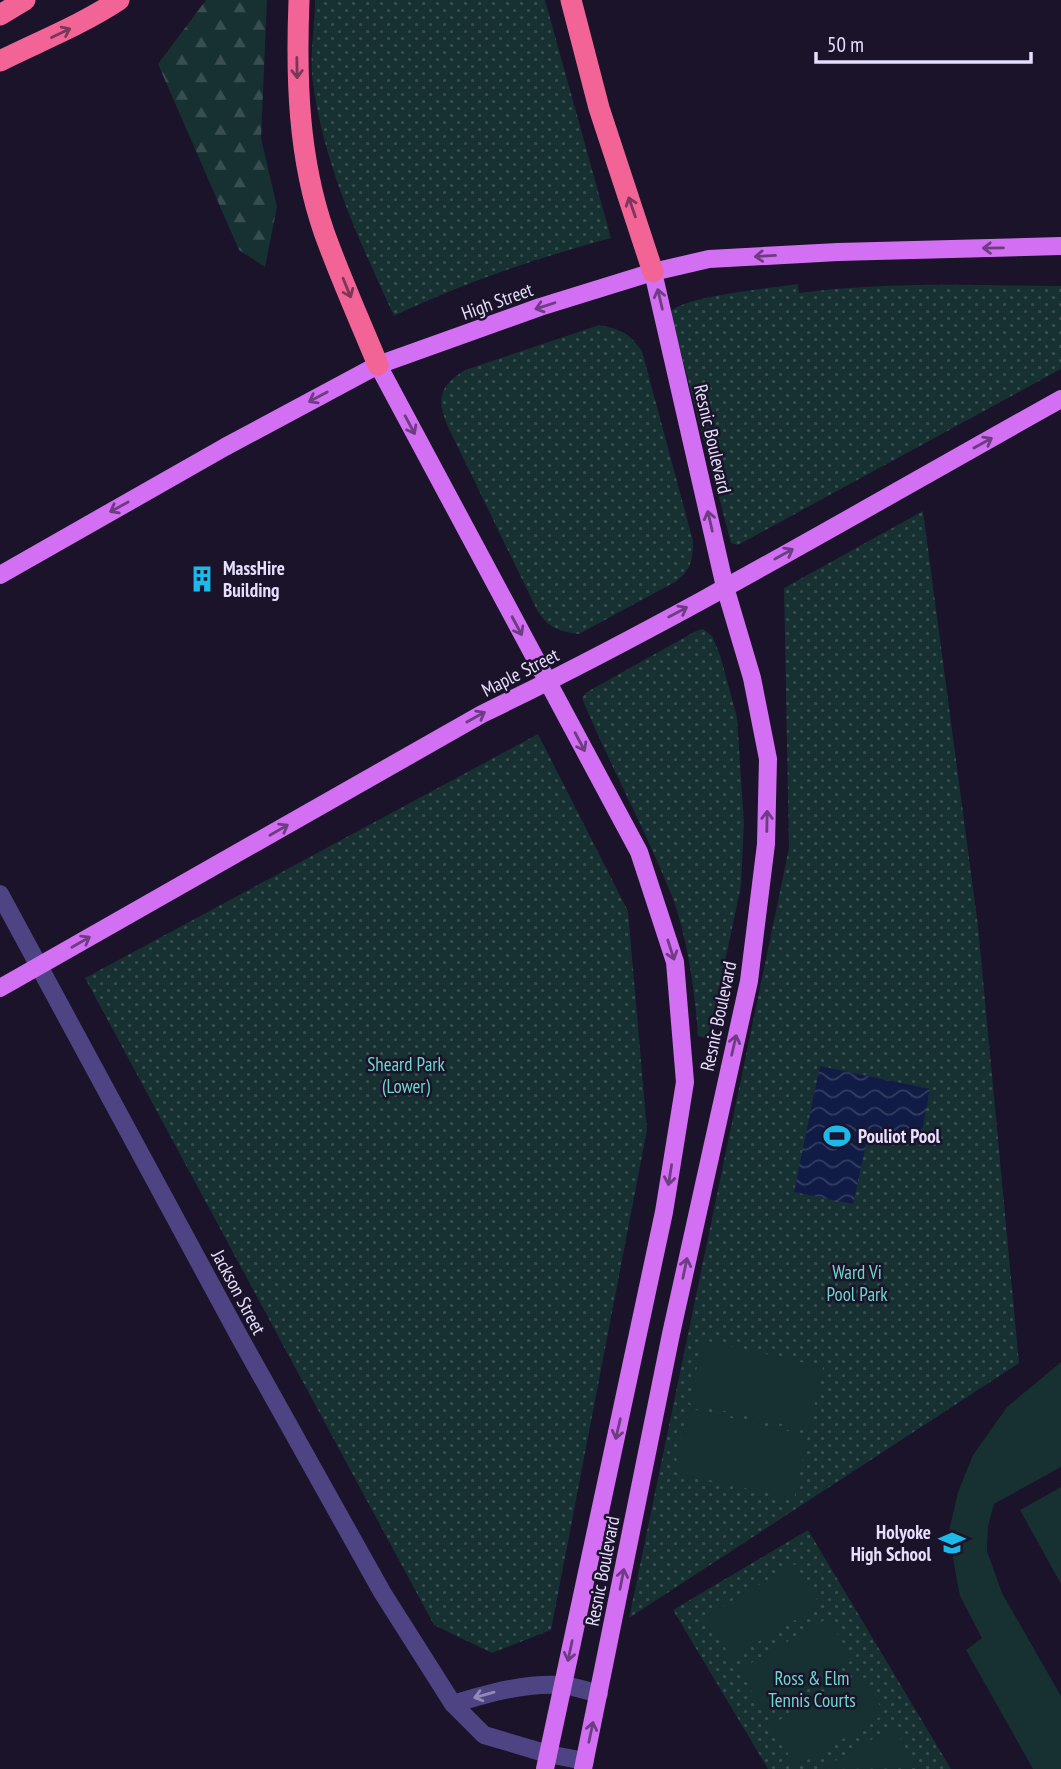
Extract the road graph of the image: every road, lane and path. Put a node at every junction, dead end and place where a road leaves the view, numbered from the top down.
1 (24, 0) edge
2 (119, 0) edge
3 (299, 0) edge
4 (573, 3) edge
5 (0, 15) edge
6 (0, 61) edge
7 (1061, 246) edge
8 (653, 272) junction
9 (378, 365) junction
10 (1061, 399) edge
11 (0, 575) edge
12 (725, 587) junction
13 (547, 682) junction
14 (0, 894) edge
15 (40, 966) junction
16 (0, 988) edge
17 (563, 1685) junction
18 (599, 1694) junction
19 (453, 1704) junction
20 (546, 1762) edge
21 (584, 1765) edge

1 - 5 highway
6 -> 2 highway
3 -> 9 highway
8 -> 4 highway
7 -> 8 main road, High Street
8 -> 9 main road, High Street
12 -> 8 main road, Resnic Boulevard
9 -> 11 main road, High Street
9 -> 13 main road, Resnic Boulevard
12 -> 10 main road, Maple Street
13 -> 12 main road, Maple Street
18 -> 12 main road, Resnic Boulevard
15 -> 13 main road, Maple Street
13 -> 17 main road, Resnic Boulevard
14 - 15 street, Jackson Street
15 - 16 main road, Maple Street
15 - 19 street, Jackson Street
17 - 18 street
17 -> 19 street
17 - 20 main road, Resnic Boulevard
21 -> 18 main road, Resnic Boulevard
19 - 20 street, Jackson Street
20 - 21 street, Jackson Street

